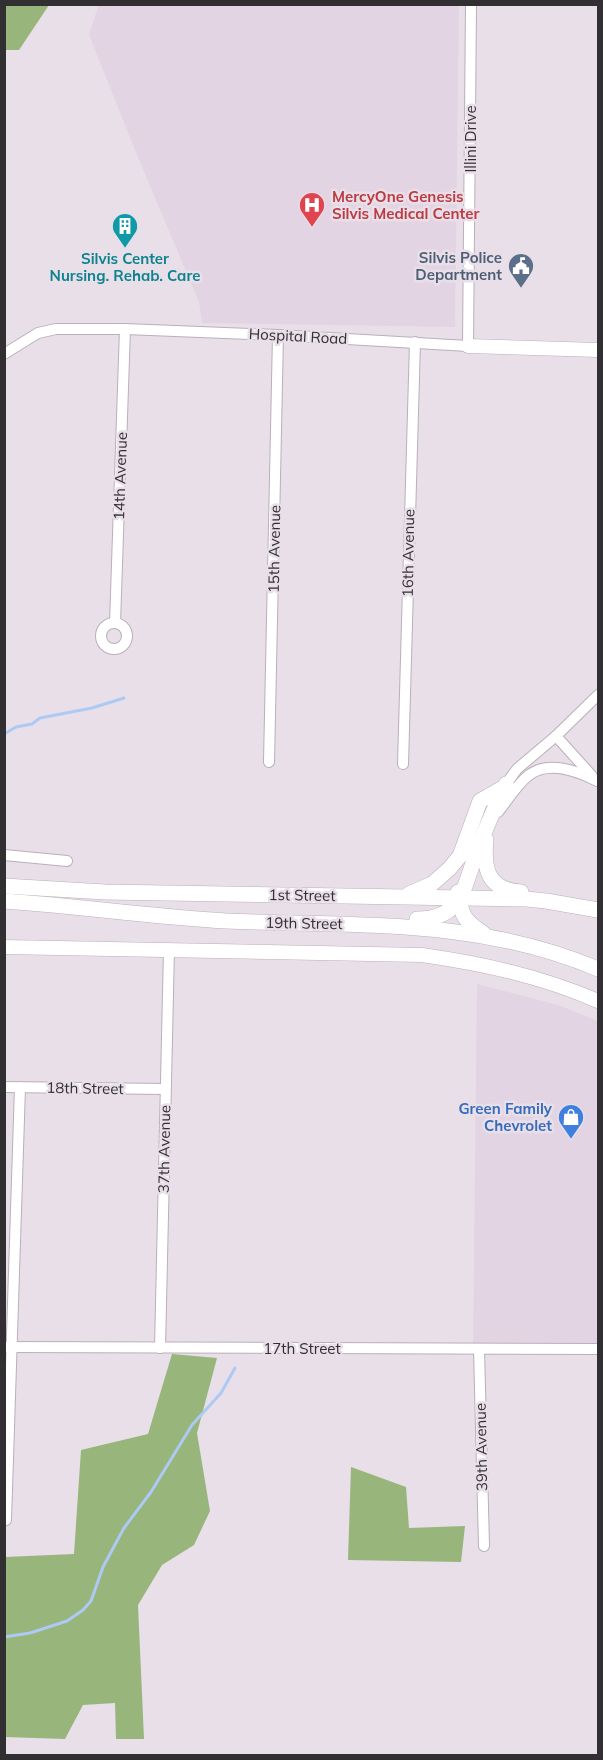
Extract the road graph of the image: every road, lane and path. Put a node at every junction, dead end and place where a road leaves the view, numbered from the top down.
1 (471, 4) edge
2 (125, 329) junction
3 (278, 335) junction
4 (415, 342) junction
5 (468, 346) junction
6 (598, 350) edge
7 (4, 354) edge
8 (115, 623) dead end
9 (598, 695) edge
10 (556, 736) junction
11 (269, 762) dead end
12 (403, 764) dead end
13 (598, 782) edge
14 (503, 787) junction
15 (490, 820) junction
16 (4, 855) edge
17 (67, 861) dead end
18 (4, 886) edge
19 (397, 897) junction
20 (459, 898) junction
21 (4, 901) edge
22 (598, 902) edge
23 (598, 910) edge
24 (258, 922) junction
25 (488, 936) junction
26 (524, 944) junction
27 (4, 947) edge
28 (168, 949) junction
29 (598, 958) edge
30 (598, 969) edge
31 (598, 1000) edge
32 (4, 1087) edge
33 (20, 1087) junction
34 (165, 1089) junction
35 (8, 1347) edge
36 (160, 1348) junction
37 (479, 1349) junction
38 (598, 1349) edge
39 (6, 1520) edge
40 (484, 1546) dead end

1 - 5 street, Illini Drive
2 - 3 street, Hospital Road
2 - 7 street, Hospital Road
2 - 8 street, 14th Avenue
3 - 4 street, Hospital Road
3 - 11 street, 15th Avenue
4 - 5 street, Hospital Road
4 - 12 street, 16th Avenue
5 - 6 street, Hospital Road
9 - 10 street
10 - 13 street
10 - 14 street
13 - 15 street
14 - 15 main road
14 - 19 main road
14 - 20 main road
15 - 20 main road
15 - 22 main road
16 - 17 street
18 - 19 main road, 1st Street
19 - 20 main road, 1st Street
20 - 23 main road, 1st Street
20 - 24 main road
20 - 25 main road
21 - 24 main road, 19th Street
24 - 25 main road, 19th Street
25 - 26 main road, 19th Street
26 - 29 main road
26 - 30 main road, 19th Street
27 - 28 street, 19th Street
28 - 31 street, 19th Street
28 - 34 street, 37th Avenue
32 - 33 street, 18th Street
33 - 34 street, 18th Street
33 - 35 street
34 - 36 street, 37th Avenue
35 - 36 street, 17th Street
35 - 39 street
36 - 37 street, 17th Street
37 - 38 street, 17th Street
37 - 40 street, 39th Avenue

